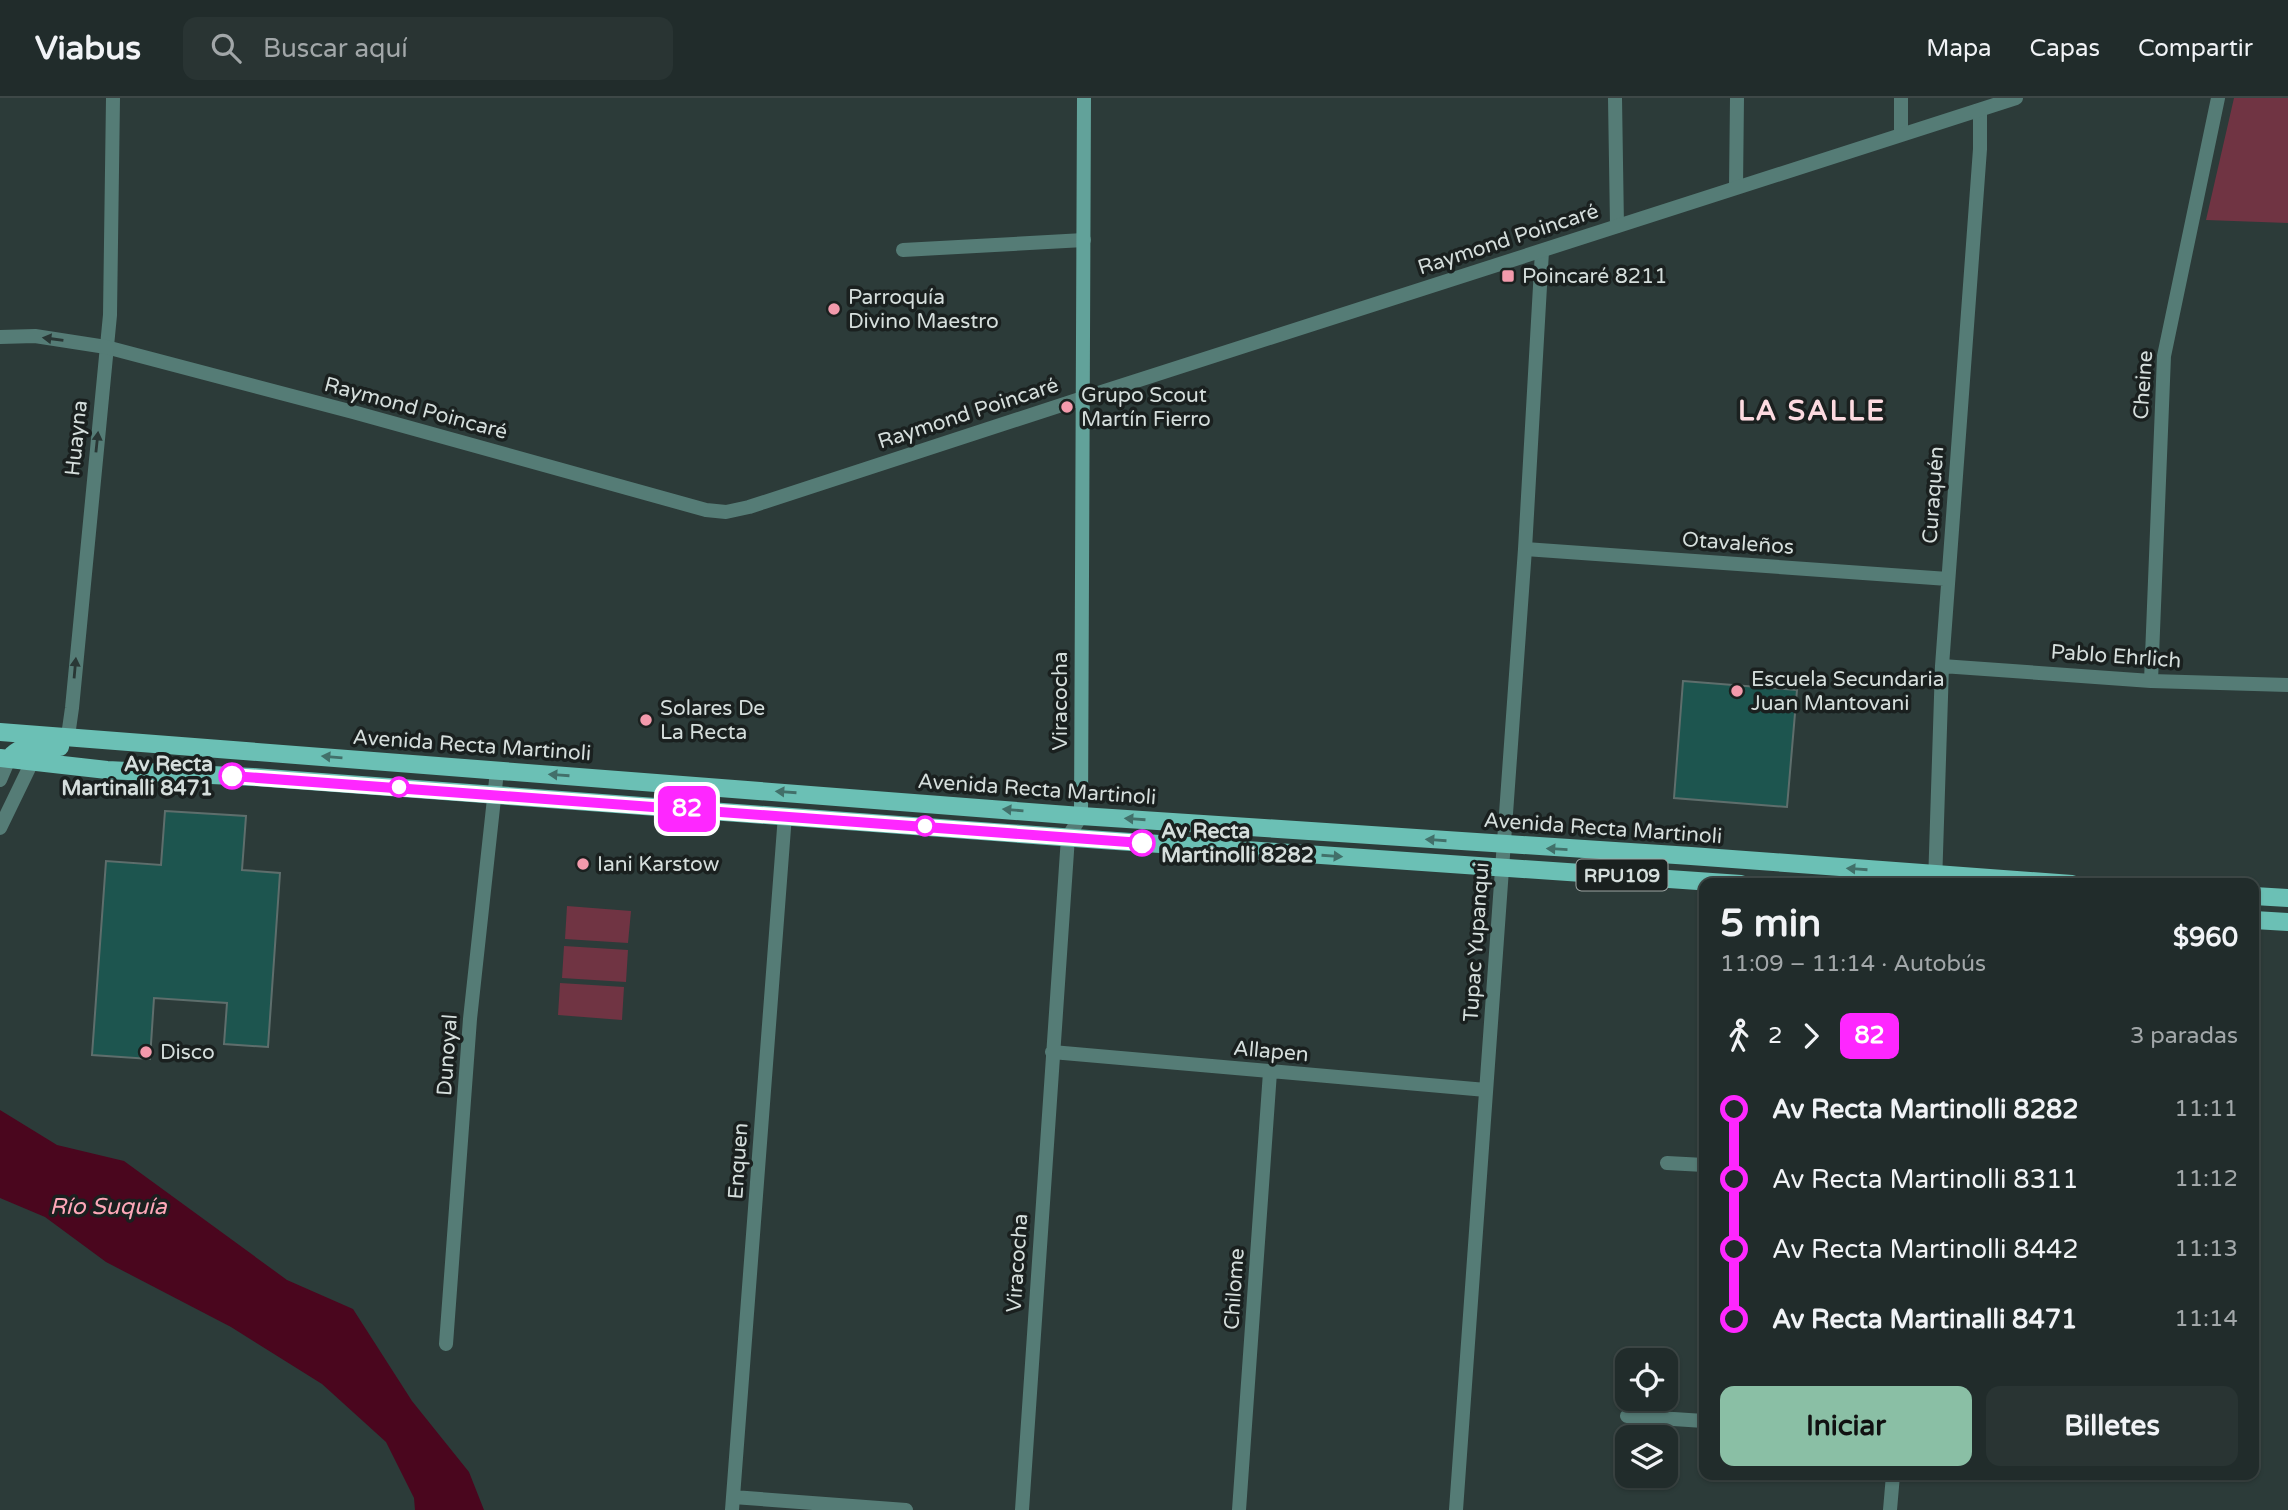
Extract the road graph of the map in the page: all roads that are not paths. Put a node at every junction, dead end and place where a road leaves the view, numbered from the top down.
1 (113, 98) edge
2 (1084, 98) edge
3 (1615, 98) edge
4 (1737, 98) edge
5 (1901, 98) edge
6 (2016, 98) edge
7 (2218, 98) edge
8 (1980, 111) junction
9 (1901, 134) junction
10 (1736, 187) junction
11 (1617, 226) junction
12 (1084, 240) junction
13 (903, 250) dead end
14 (1542, 251) junction
15 (0, 337) edge
16 (107, 347) junction
17 (1083, 398) junction
18 (1525, 549) junction
19 (1948, 579) junction
20 (1942, 666) junction
21 (2151, 681) junction
22 (2288, 685) edge
23 (0, 733) edge
24 (68, 736) junction
25 (48, 746) junction
26 (192, 746) junction
27 (31, 755) junction
28 (5, 759) edge
29 (497, 771) junction
30 (0, 780) edge
31 (495, 794) junction
32 (785, 816) junction
33 (1080, 816) junction
34 (0, 828) edge
35 (1068, 837) junction
36 (1504, 845) junction
37 (1502, 867) junction
38 (1923, 878) edge
39 (1934, 878) edge
40 (1699, 881) edge
41 (2259, 896) edge
42 (2288, 898) edge
43 (2259, 920) edge
44 (2288, 922) edge
45 (1052, 1052) junction
46 (1270, 1072) junction
47 (1486, 1090) junction
48 (1667, 1163) dead end
49 (1699, 1165) edge
50 (446, 1344) dead end
51 (1627, 1416) dead end
52 (1699, 1421) edge
53 (1893, 1480) edge
54 (732, 1504) edge
55 (906, 1510) edge
56 (1022, 1510) edge
57 (1239, 1510) edge
58 (1456, 1510) edge
59 (1891, 1510) edge

1 - 16 street, Huayna
2 - 12 main road, Viracocha
3 - 11 street
4 - 10 street
5 - 9 street
6 - 8 street, Raymond Poincaré
7 - 21 street, Cheine
8 - 9 street, Raymond Poincaré
8 - 19 street, Curaquén
9 - 10 street, Raymond Poincaré
10 - 11 street, Raymond Poincaré
11 - 14 street, Raymond Poincaré
12 - 13 street
12 - 17 main road, Viracocha
14 - 17 street, Raymond Poincaré
14 - 18 street, Tupac Yupanqui
16 -> 15 street, Raymond Poincaré
16 - 17 street, Raymond Poincaré
24 -> 16 street, Huayna
17 - 33 main road, Viracocha
18 - 19 street, Otavaleños
18 - 36 street, Tupac Yupanqui
19 - 20 street, Curaquén
20 - 21 street, Pablo Ehrlich
20 - 39 street, Curaquén
21 - 22 street, Pablo Ehrlich
23 - 24 main road, Avenida Recta Martinoli / RPU109
23 - 27 street
24 - 25 street
24 - 26 main road, Avenida Recta Martinoli / RPU109
25 - 26 main road
25 - 27 main road
29 -> 26 main road, Avenida Recta Martinoli / RPU109
27 - 28 main road, RPU109
27 - 31 main road, RPU109
27 - 34 street
28 - 30 street
29 - 31 street, Dunoyal
33 -> 29 main road, Avenida Recta Martinoli / RPU109
31 - 32 main road, RPU109
31 - 50 street, Dunoyal
32 - 35 main road, RPU109
32 - 54 street, Enquen
33 - 35 street, Viracocha
36 -> 33 main road, Avenida Recta Martinoli / RPU109
35 -> 37 main road, RPU109
35 - 45 street, Viracocha
36 - 37 street, Tupac Yupanqui
38 -> 36 main road, Avenida Recta Martinoli / RPU109
37 - 40 main road, RPU109
37 - 47 street, Tupac Yupanqui
41 - 42 main road
43 - 44 main road
45 - 46 street, Allapen
45 - 56 street, Viracocha
46 - 47 street, Allapen
46 - 57 street, Chilome
47 - 58 street, Tupac Yupanqui
48 - 49 street
51 - 52 street
53 - 59 street
54 - 55 street

